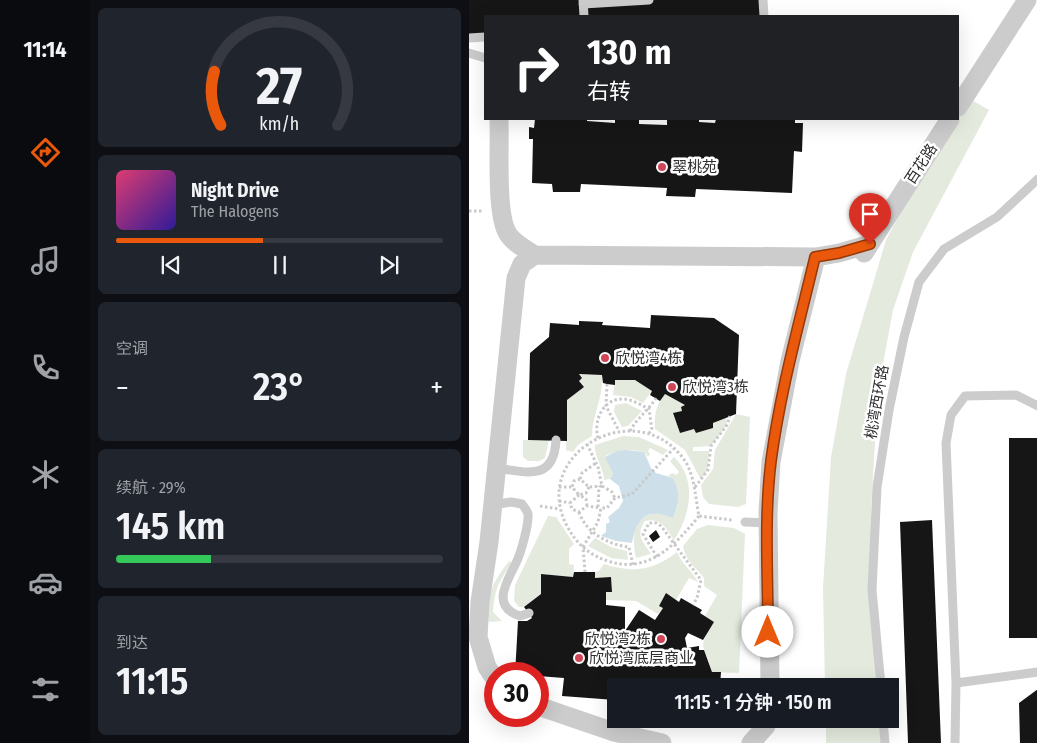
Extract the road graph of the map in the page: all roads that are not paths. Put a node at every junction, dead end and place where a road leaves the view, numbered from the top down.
1 (649, 0) edge
2 (763, 0) edge
3 (1027, 0) edge
4 (583, 2) edge
5 (584, 15) edge
6 (764, 15) edge
7 (484, 37) edge
8 (469, 38) edge
9 (469, 53) edge
10 (484, 58) edge
11 (959, 104) edge
12 (499, 120) edge
13 (949, 120) edge
14 (1037, 179) edge
15 (870, 244) junction
16 (535, 255) junction
17 (815, 257) junction
18 (859, 260) dead end
19 (1037, 406) edge
20 (556, 440) dead end
21 (496, 468) junction
22 (502, 504) junction
23 (745, 522) road end
24 (768, 523) junction
25 (524, 615) dead end
26 (486, 662) edge
27 (1037, 672) edge
28 (770, 678) edge
29 (880, 678) edge
30 (956, 683) junction
31 (549, 710) edge
32 (764, 728) edge
33 (884, 728) edge
34 (662, 743) edge
35 (751, 743) edge
36 (885, 743) edge
37 (955, 743) edge

1 - 4 lane
2 - 6 lane
3 - 11 street, 百花路
4 - 5 lane
7 - 8 lane
9 - 10 lane
12 - 16 street
13 - 15 street, 百花路
14 - 29 lane, 桃湾西环路
15 - 17 street
15 - 18 street, 百花路
16 - 17 street
16 - 21 street
17 - 24 street
19 - 30 lane
20 - 21 lane
21 - 22 street
22 - 25 lane
22 - 26 street
23 - 24 lane
24 - 28 street
27 - 30 lane
30 - 37 lane
31 - 34 street
32 - 35 street
33 - 36 lane

